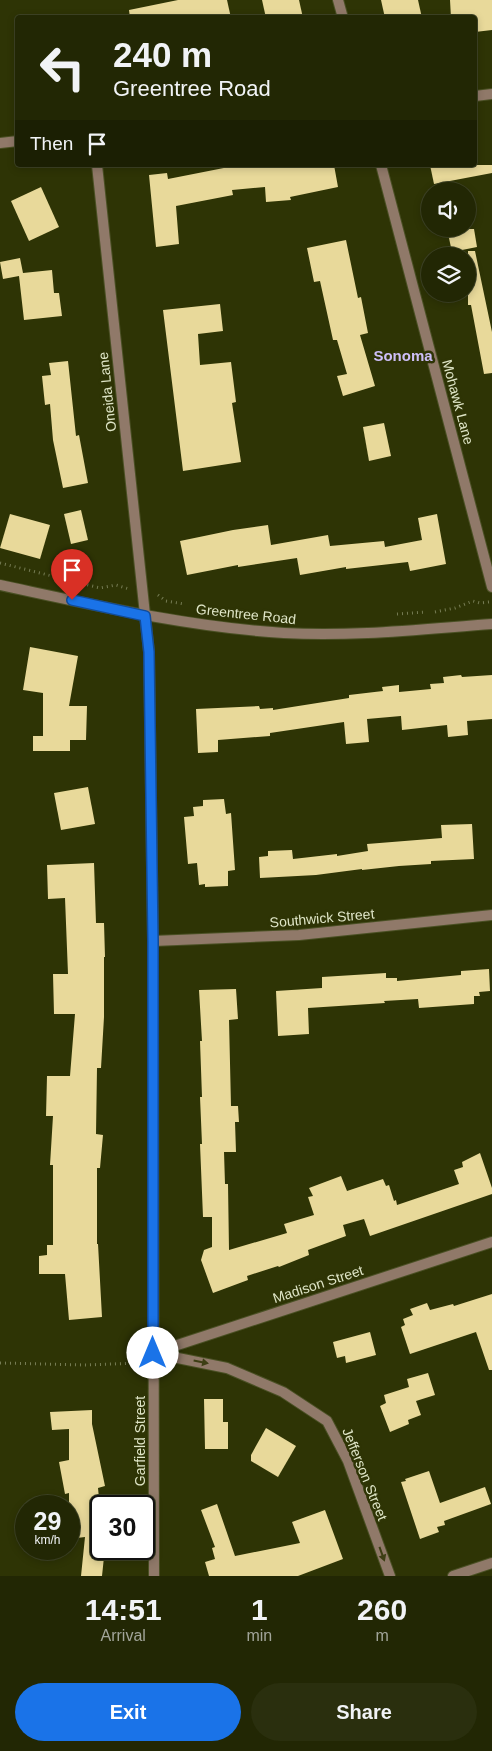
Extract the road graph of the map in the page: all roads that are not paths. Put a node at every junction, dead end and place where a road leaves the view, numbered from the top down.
1 (338, 0) edge
2 (342, 15) edge
3 (492, 94) edge
4 (477, 96) edge
5 (15, 141) edge
6 (0, 143) edge
7 (97, 167) edge
8 (383, 167) edge
9 (0, 585) edge
10 (492, 587) edge
11 (145, 616) junction
12 (492, 624) edge
13 (492, 915) edge
14 (153, 941) junction
15 (492, 1242) edge
16 (153, 1353) junction
17 (492, 1563) edge
18 (154, 1576) edge
19 (390, 1576) edge
20 (453, 1576) edge

1 - 2 street
3 - 4 street
5 - 6 street
7 - 11 street, Oneida Lane
8 - 10 street, Mohawk Lane
9 - 11 street, Greentree Road
11 - 12 street, Greentree Road
11 - 14 street, Garfield Street
13 - 14 street, Southwick Street
14 - 16 street, Garfield Street
15 - 16 street, Madison Street
16 - 18 street, Garfield Street
16 -> 19 street, Jefferson Street
17 - 20 street

